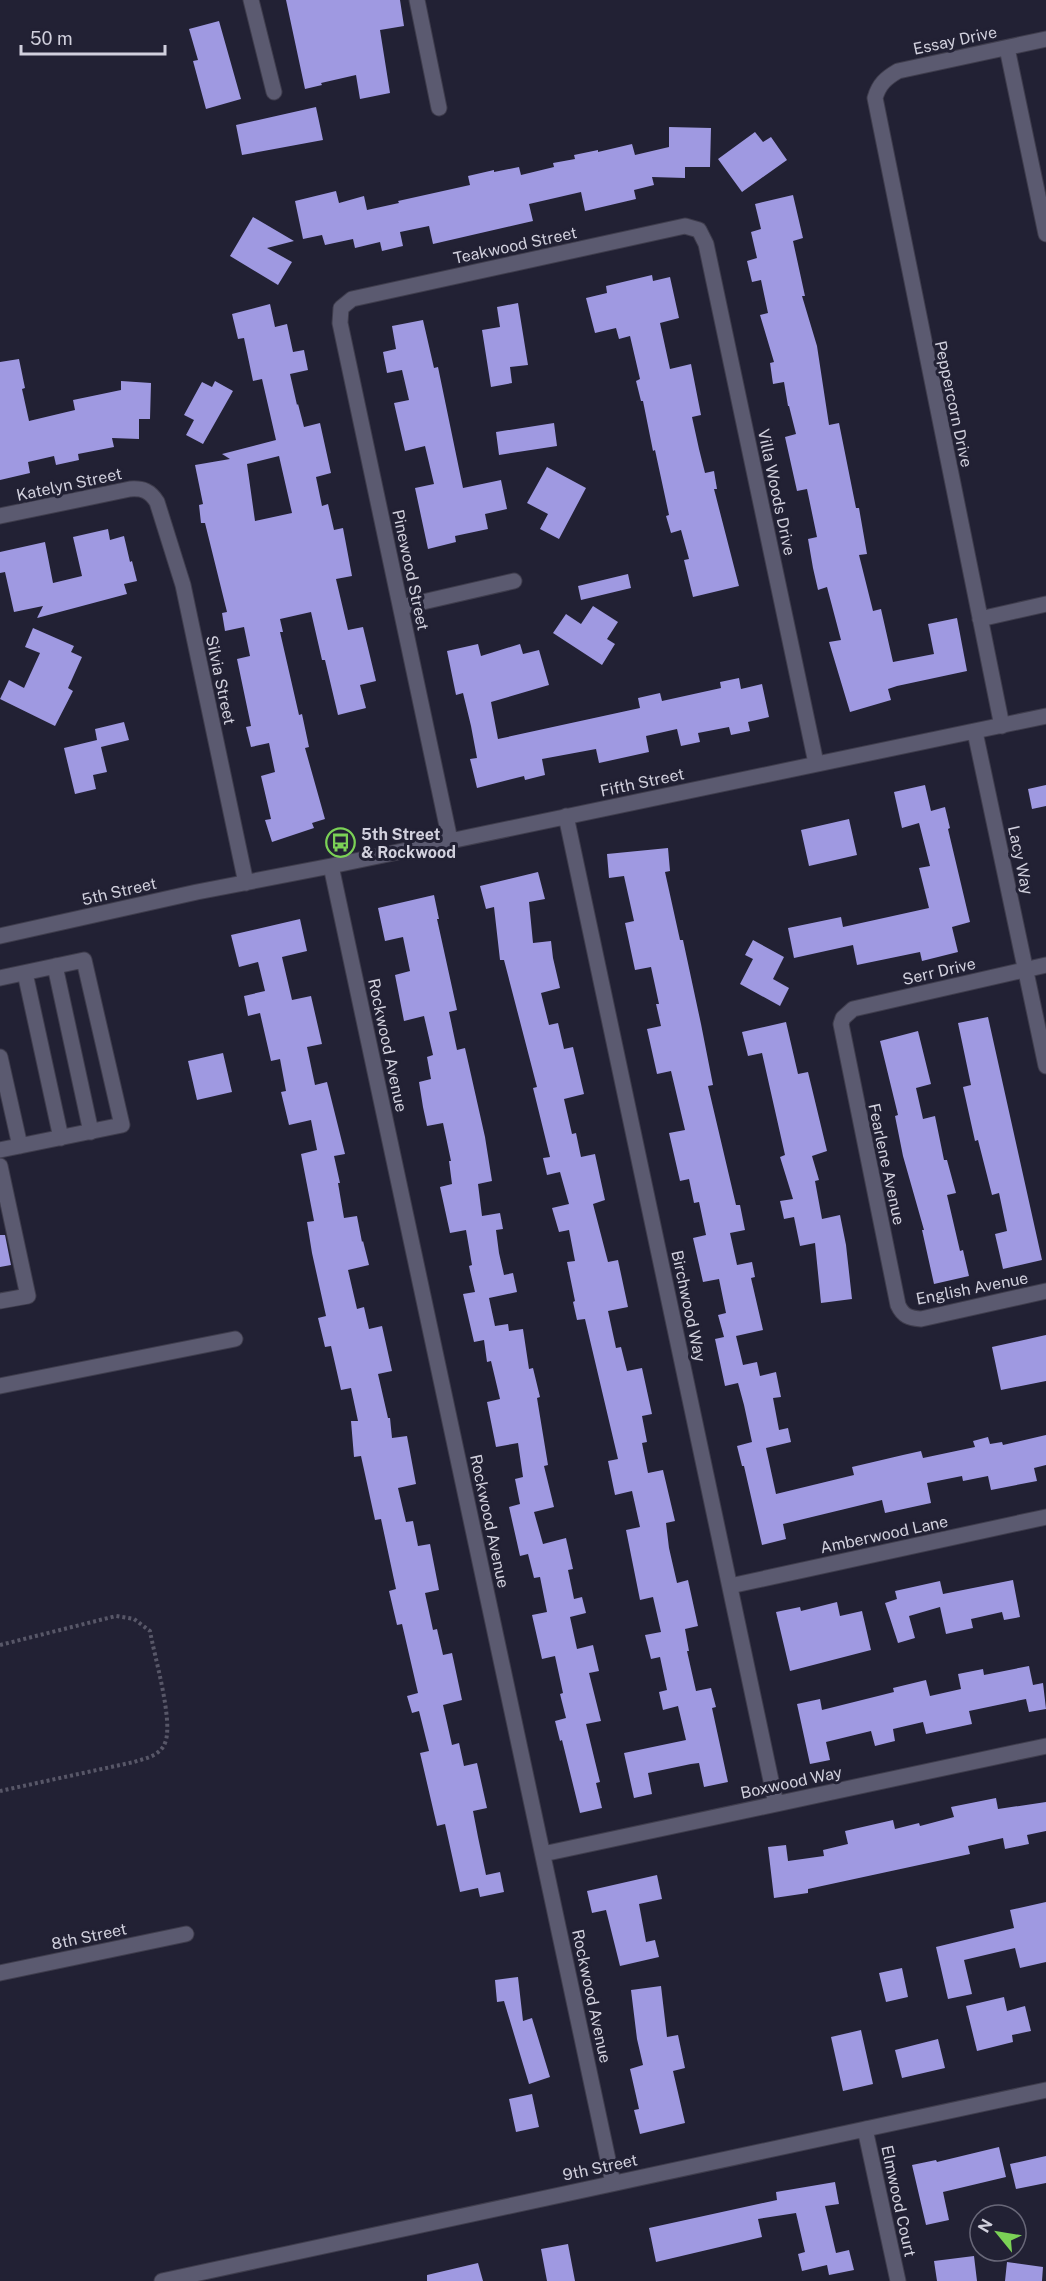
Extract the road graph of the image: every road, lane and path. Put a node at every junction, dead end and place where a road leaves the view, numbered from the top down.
1 (251, 0) edge
2 (417, 0) edge
3 (1046, 39) edge
4 (1007, 48) junction
5 (878, 89) joint
6 (274, 92) dead end
7 (439, 108) dead end
8 (699, 230) joint
9 (1046, 234) edge
10 (341, 308) joint
11 (146, 490) joint
12 (0, 516) edge
13 (514, 581) dead end
14 (1046, 604) edge
15 (401, 607) junction
16 (980, 619) junction
17 (1046, 716) edge
18 (1002, 726) junction
19 (975, 732) junction
20 (816, 763) junction
21 (566, 816) junction
22 (450, 840) junction
23 (331, 866) junction
24 (246, 883) junction
25 (0, 936) edge
26 (1046, 965) edge
27 (55, 966) junction
28 (1026, 970) junction
29 (25, 973) junction
30 (0, 978) edge
31 (843, 1018) joint
32 (0, 1057) edge
33 (1046, 1066) edge
34 (91, 1132) junction
35 (61, 1138) junction
36 (20, 1146) junction
37 (0, 1150) edge
38 (0, 1166) edge
39 (1046, 1291) edge
40 (0, 1301) edge
41 (906, 1316) joint
42 (235, 1339) dead end
43 (0, 1386) edge
44 (1046, 1517) edge
45 (730, 1586) junction
46 (0, 1645) edge
47 (1046, 1746) edge
48 (0, 1791) edge
49 (776, 1804) junction
50 (543, 1854) junction
51 (186, 1934) dead end
52 (0, 1973) edge
53 (1046, 2090) edge
54 (865, 2129) junction
55 (613, 2182) junction
56 (162, 2281) edge
57 (898, 2281) edge

1 - 6 street
2 - 7 street
3 - 4 street, Essay Drive
4 - 5 street, Essay Drive
4 - 9 street
5 - 16 street, Peppercorn Drive
8 - 10 street, Teakwood Street
8 - 20 street, Villa Woods Drive
10 - 15 street, Pinewood Street
11 - 12 street, Katelyn Street
11 - 24 street, Silvia Street
13 - 15 street
14 - 16 street
15 - 22 street, Pinewood Street
16 - 18 street, Peppercorn Drive
17 - 18 street, Fifth Street
18 - 19 street, Fifth Street
19 - 20 street, Fifth Street
19 - 28 street, Lacy Way
20 - 21 street, Fifth Street
21 - 22 street, Fifth Street
21 - 45 street, Birchwood Way
22 - 23 street, Fifth Street
23 - 24 street, Fifth Street
23 - 50 street, Rockwood Avenue
24 - 25 street, 5th Street
26 - 28 street, Serr Drive
27 - 29 street
27 - 34 street
27 - 34 street
28 - 31 street, Serr Drive
28 - 33 street, Lacy Way
29 - 30 street
29 - 35 street
31 - 41 street, Fearlene Avenue
32 - 36 street
34 - 35 street
35 - 36 street
36 - 37 street
38 - 40 street
39 - 41 street, English Avenue
42 - 43 street
44 - 45 street, Amberwood Lane
45 - 49 street, Birchwood Way
46 - 48 path
47 - 49 street, Boxwood Way
49 - 50 street, Boxwood Way
50 - 55 street, Rockwood Avenue
51 - 52 street, 8th Street
53 - 54 street, 9th Street
54 - 55 street, 9th Street
54 - 57 street, Elmwood Court
55 - 56 street, 9th Street

